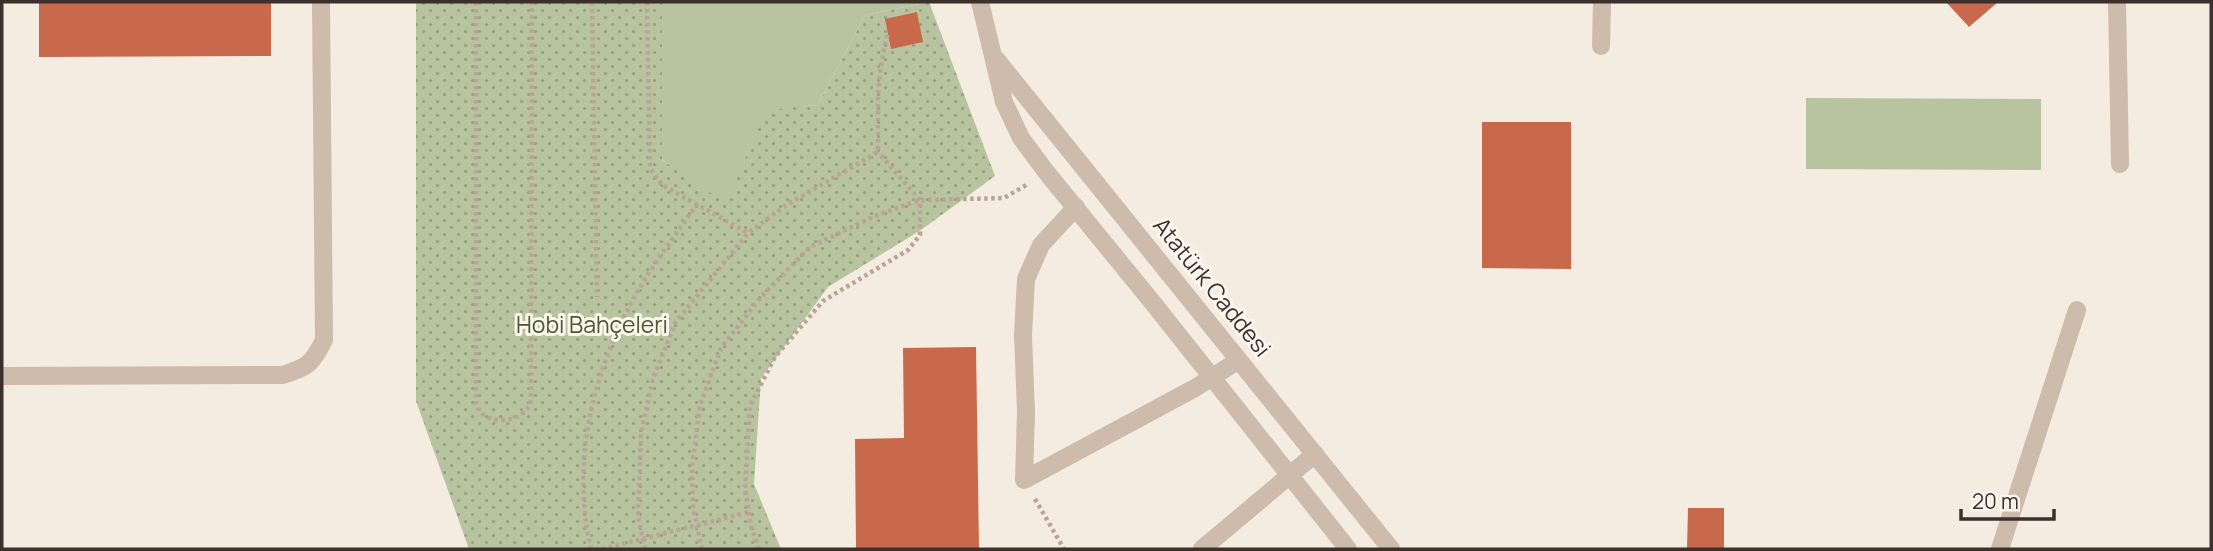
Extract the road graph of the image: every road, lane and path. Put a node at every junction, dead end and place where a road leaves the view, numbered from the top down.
1 (321, 2) edge
2 (476, 2) edge
3 (532, 2) edge
4 (592, 2) edge
5 (647, 2) edge
6 (980, 2) edge
7 (1602, 2) edge
8 (2117, 2) edge
9 (888, 34) dead end
10 (1601, 46) dead end
11 (993, 56) junction
12 (878, 152) junction
13 (2120, 164) dead end
14 (1047, 173) junction
15 (920, 200) junction
16 (697, 204) junction
17 (1076, 207) junction
18 (748, 233) junction
19 (597, 297) dead end
20 (2077, 310) dead end
21 (1239, 360) junction
22 (2, 376) edge
23 (1212, 377) junction
24 (1315, 454) junction
25 (1290, 474) junction
26 (1024, 480) junction
27 (749, 512) junction
28 (697, 525) junction
29 (643, 539) junction
30 (591, 549) edge
31 (601, 549) edge
32 (645, 549) edge
33 (702, 549) edge
34 (759, 549) edge
35 (1064, 549) edge
36 (1202, 549) edge
37 (1348, 549) edge
38 (1391, 549) edge
39 (2000, 549) edge

1 - 22 street
2 - 3 path
4 - 19 path
5 - 16 path
6 - 11 street, Atatürk Caddesi
7 - 10 street
8 - 13 street
9 - 12 path
11 - 14 street, Atatürk Caddesi
11 - 21 street, Atatürk Caddesi
12 - 15 path
12 - 18 path
14 - 15 path
14 - 17 street, Atatürk Caddesi
15 - 27 path
15 - 28 path
16 - 18 path
16 - 30 path
17 - 23 street, Atatürk Caddesi
17 - 26 street
18 - 29 path
20 - 39 street
21 - 23 street
21 - 24 street, Atatürk Caddesi
23 - 25 street, Atatürk Caddesi
23 - 26 street
24 - 25 street
24 - 38 street, Atatürk Caddesi
25 - 36 street
25 - 37 street, Atatürk Caddesi
26 - 35 path
27 - 28 path
27 - 34 path
28 - 29 path
28 - 33 path
29 - 31 path
29 - 32 path

